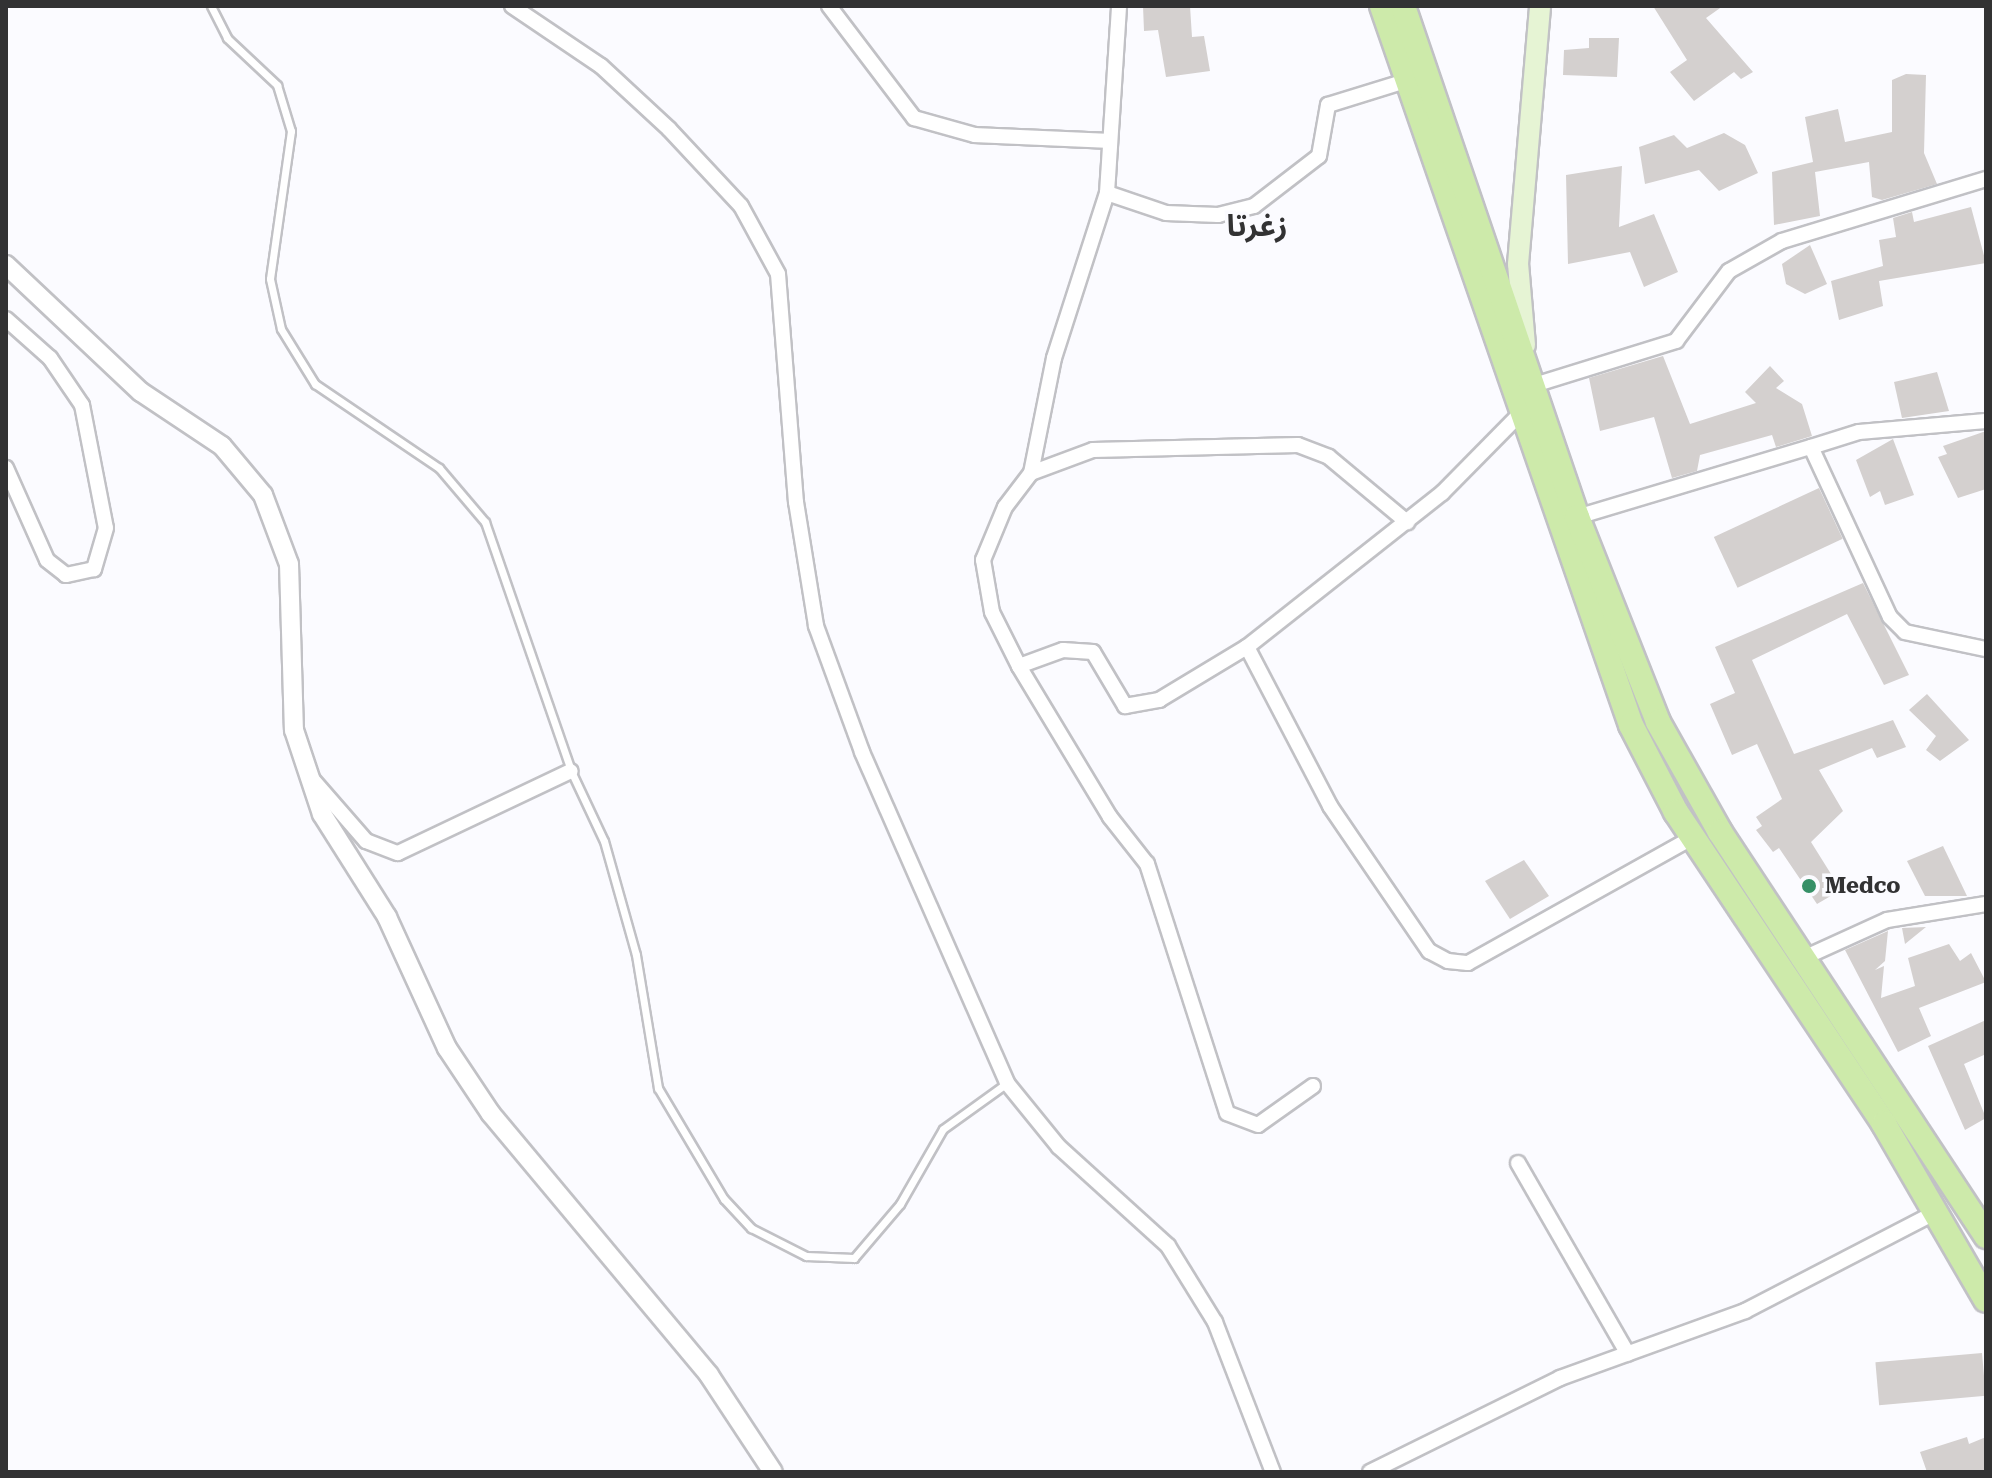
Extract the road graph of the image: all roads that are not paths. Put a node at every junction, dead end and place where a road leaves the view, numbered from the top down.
1 (211, 6) edge
2 (512, 6) edge
3 (829, 6) edge
4 (1119, 6) edge
5 (1382, 6) edge
6 (1403, 6) edge
7 (1540, 6) edge
8 (1409, 80) junction
9 (1110, 141) junction
10 (1986, 179) edge
11 (1107, 193) junction
12 (1484, 264) junction
13 (6, 265) edge
14 (6, 319) edge
15 (1531, 374) junction
16 (1523, 411) junction
17 (1986, 421) edge
18 (1811, 447) junction
19 (6, 468) edge
20 (1031, 473) junction
21 (1577, 517) junction
22 (1407, 522) junction
23 (1247, 647) junction
24 (1986, 649) edge
25 (1019, 666) junction
26 (301, 759) junction
27 (571, 771) junction
28 (1692, 838) junction
29 (1986, 904) edge
30 (1804, 958) junction
31 (1780, 967) junction
32 (1007, 1083) junction
33 (1313, 1086) dead end
34 (1518, 1163) dead end
35 (1938, 1211) junction
36 (1986, 1236) edge
37 (1986, 1300) edge
38 (1628, 1354) junction
39 (773, 1472) edge
40 (1273, 1472) edge
41 (1370, 1472) edge

1 - 27 lane
2 - 32 street
3 - 9 street
4 - 9 street
5 - 8 main road
6 - 12 main road
7 - 15 main road
8 - 11 street
8 - 12 main road
9 - 11 street
10 - 15 street
11 - 20 street
12 - 15 main road
12 - 16 main road
13 - 26 street
14 - 19 street
15 - 21 main road
16 - 22 street
16 - 28 main road
17 - 18 street
18 - 21 street
18 - 24 street
20 - 22 street
20 - 25 street
21 - 30 main road
22 - 23 street
23 - 25 street
23 - 28 street
25 - 33 street
26 - 27 street
26 - 39 street
27 - 32 lane
28 - 31 main road
29 - 30 street
30 - 31 street
30 - 36 main road
31 - 35 main road
32 - 40 street
34 - 38 street
35 - 37 main road
35 - 38 street
38 - 41 street

